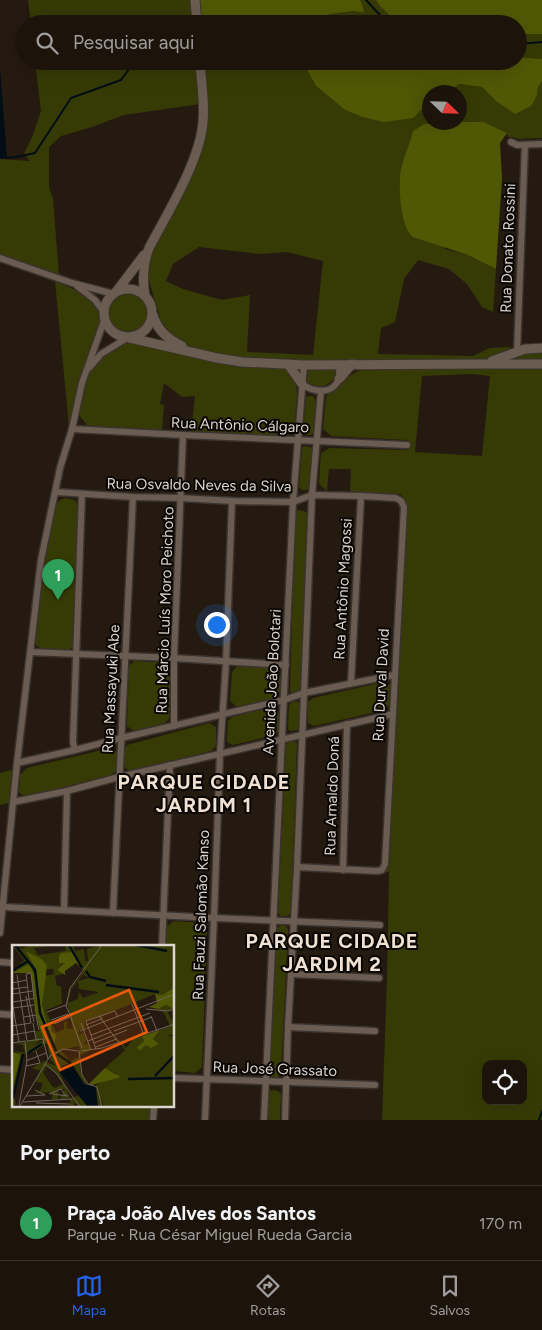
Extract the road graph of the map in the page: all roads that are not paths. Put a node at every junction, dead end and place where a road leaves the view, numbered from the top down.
1 (195, 0) edge
2 (196, 15) edge
3 (201, 70) edge
4 (511, 142) dead end
5 (542, 144) edge
6 (525, 145) junction
7 (149, 248) junction
8 (0, 258) edge
9 (72, 283) junction
10 (115, 293) junction
11 (145, 296) junction
12 (153, 314) junction
13 (104, 315) junction
14 (128, 338) junction
15 (542, 348) edge
16 (194, 352) junction
17 (517, 352) junction
18 (288, 364) junction
19 (339, 364) junction
20 (352, 364) junction
21 (486, 364) junction
22 (542, 364) edge
23 (304, 365) junction
24 (339, 379) junction
25 (82, 383) junction
26 (302, 384) junction
27 (321, 391) junction
28 (72, 429) junction
29 (183, 435) junction
30 (298, 440) junction
31 (316, 440) junction
32 (407, 445) dead end
33 (56, 492) junction
34 (82, 494) junction
35 (312, 495) junction
36 (361, 496) junction
37 (133, 497) junction
38 (181, 498) junction
39 (232, 501) junction
40 (401, 501) joint
41 (293, 502) junction
42 (30, 652) junction
43 (76, 654) junction
44 (125, 657) junction
45 (174, 658) junction
46 (226, 662) junction
47 (286, 665) junction
48 (394, 675) junction
49 (351, 683) junction
50 (304, 693) junction
51 (284, 700) junction
52 (223, 714) junction
53 (393, 714) junction
54 (347, 724) junction
55 (174, 726) junction
56 (303, 735) junction
57 (121, 738) junction
58 (282, 740) junction
59 (75, 750) junction
60 (220, 753) junction
61 (17, 763) junction
62 (170, 765) junction
63 (119, 777) junction
64 (67, 792) junction
65 (13, 802) junction
66 (297, 867) junction
67 (342, 870) junction
68 (4, 907) junction
69 (64, 910) junction
70 (113, 913) junction
71 (163, 916) junction
72 (214, 918) junction
73 (274, 920) junction
74 (294, 921) junction
75 (380, 925) dead end
76 (0, 933) edge
77 (162, 945) edge
78 (291, 974) junction
79 (379, 978) dead end
80 (288, 1027) junction
81 (375, 1031) dead end
82 (175, 1078) edge
83 (206, 1079) junction
84 (265, 1082) junction
85 (286, 1083) junction
86 (375, 1085) dead end
87 (204, 1120) edge
88 (264, 1120) edge
89 (285, 1120) edge

1 - 2 main road
3 - 7 main road
4 - 6 street
5 - 6 street
6 - 17 street, Rua Donato Rossini
7 - 10 main road
7 - 11 main road
8 - 9 street
9 - 10 street
9 - 13 street
10 - 11 main road
10 - 13 main road
11 - 12 main road
12 - 14 main road
12 - 16 main road
13 - 14 main road
13 - 25 street
14 - 16 main road
14 - 25 street
15 - 17 main road
16 - 18 main road
17 - 21 main road
18 - 23 main road
18 - 26 main road
19 - 20 main road
19 - 23 main road
19 - 24 street
20 - 21 main road
20 - 24 main road
21 - 22 main road
23 - 26 street, Avenida João Bolotari
24 - 27 street
25 - 28 street
26 - 27 street
26 - 30 street, Avenida João Bolotari
27 - 31 street
28 - 29 street, Rua Antônio Cálgaro
28 - 33 street
29 - 30 street, Rua Antônio Cálgaro
29 - 38 street, Rua Márcio Luís Moro Peichoto
30 - 31 street, Rua Antônio Cálgaro
30 - 41 street, Avenida João Bolotari
31 - 32 street, Rua Antônio Cálgaro
31 - 35 street
33 - 34 street, Rua Osvaldo Neves da Silva
33 - 42 street
34 - 37 street, Rua Osvaldo Neves da Silva
34 - 43 street
35 - 36 street, Rua Osvaldo Neves da Silva
35 - 41 street, Rua Osvaldo Neves da Silva
35 - 50 street
36 - 40 street, Rua Osvaldo Neves da Silva
36 - 49 street, Rua Antônio Magossi
37 - 38 street, Rua Osvaldo Neves da Silva
37 - 44 street, Rua Massayuki Abe
38 - 39 street, Rua Osvaldo Neves da Silva
38 - 45 street, Rua Márcio Luís Moro Peichoto
39 - 41 street, Rua Osvaldo Neves da Silva
39 - 46 street, Rua Fauzi Salomão Kanso
40 - 48 street, Rua Durval David
41 - 47 street, Avenida João Bolotari
42 - 43 street
42 - 61 street
43 - 44 street
43 - 59 street
44 - 45 street
44 - 57 street, Rua Massayuki Abe
45 - 46 street
45 - 55 street, Rua Márcio Luís Moro Peichoto
46 - 47 street
46 - 52 street, Rua Fauzi Salomão Kanso
47 - 51 street, Avenida João Bolotari
48 - 49 street
48 - 53 street, Rua Durval David
49 - 50 street
50 - 51 street
50 - 56 street
51 - 52 street
51 - 58 street, Avenida João Bolotari
52 - 55 street
52 - 60 street, Rua Fauzi Salomão Kanso
53 - 54 street
53 - 67 street, Rua Durval David
54 - 56 street
54 - 67 street, Rua Arnaldo Doná
55 - 57 street
56 - 58 street
56 - 66 street
57 - 59 street
57 - 63 street, Rua Massayuki Abe
58 - 60 street
58 - 73 street, Avenida João Bolotari
59 - 61 street
60 - 62 street
60 - 72 street, Rua Fauzi Salomão Kanso
61 - 65 street
62 - 63 street
62 - 71 street
63 - 64 street
63 - 70 street, Rua Massayuki Abe
64 - 65 street
64 - 69 street
65 - 68 street
66 - 67 street
66 - 74 street
68 - 69 street
68 - 76 street
69 - 70 street
70 - 71 street
71 - 72 street
71 - 77 street
72 - 73 street
72 - 83 street, Rua Fauzi Salomão Kanso
73 - 74 street
73 - 84 street, Avenida João Bolotari
74 - 75 street
74 - 78 street
78 - 79 street
78 - 80 street
80 - 81 street
80 - 85 street
82 - 83 street, Rua José Grassato
83 - 84 street, Rua José Grassato
83 - 87 street, Rua Fauzi Salomão Kanso
84 - 85 street, Rua José Grassato
84 - 88 street, Avenida João Bolotari
85 - 86 street, Rua José Grassato
85 - 89 street

